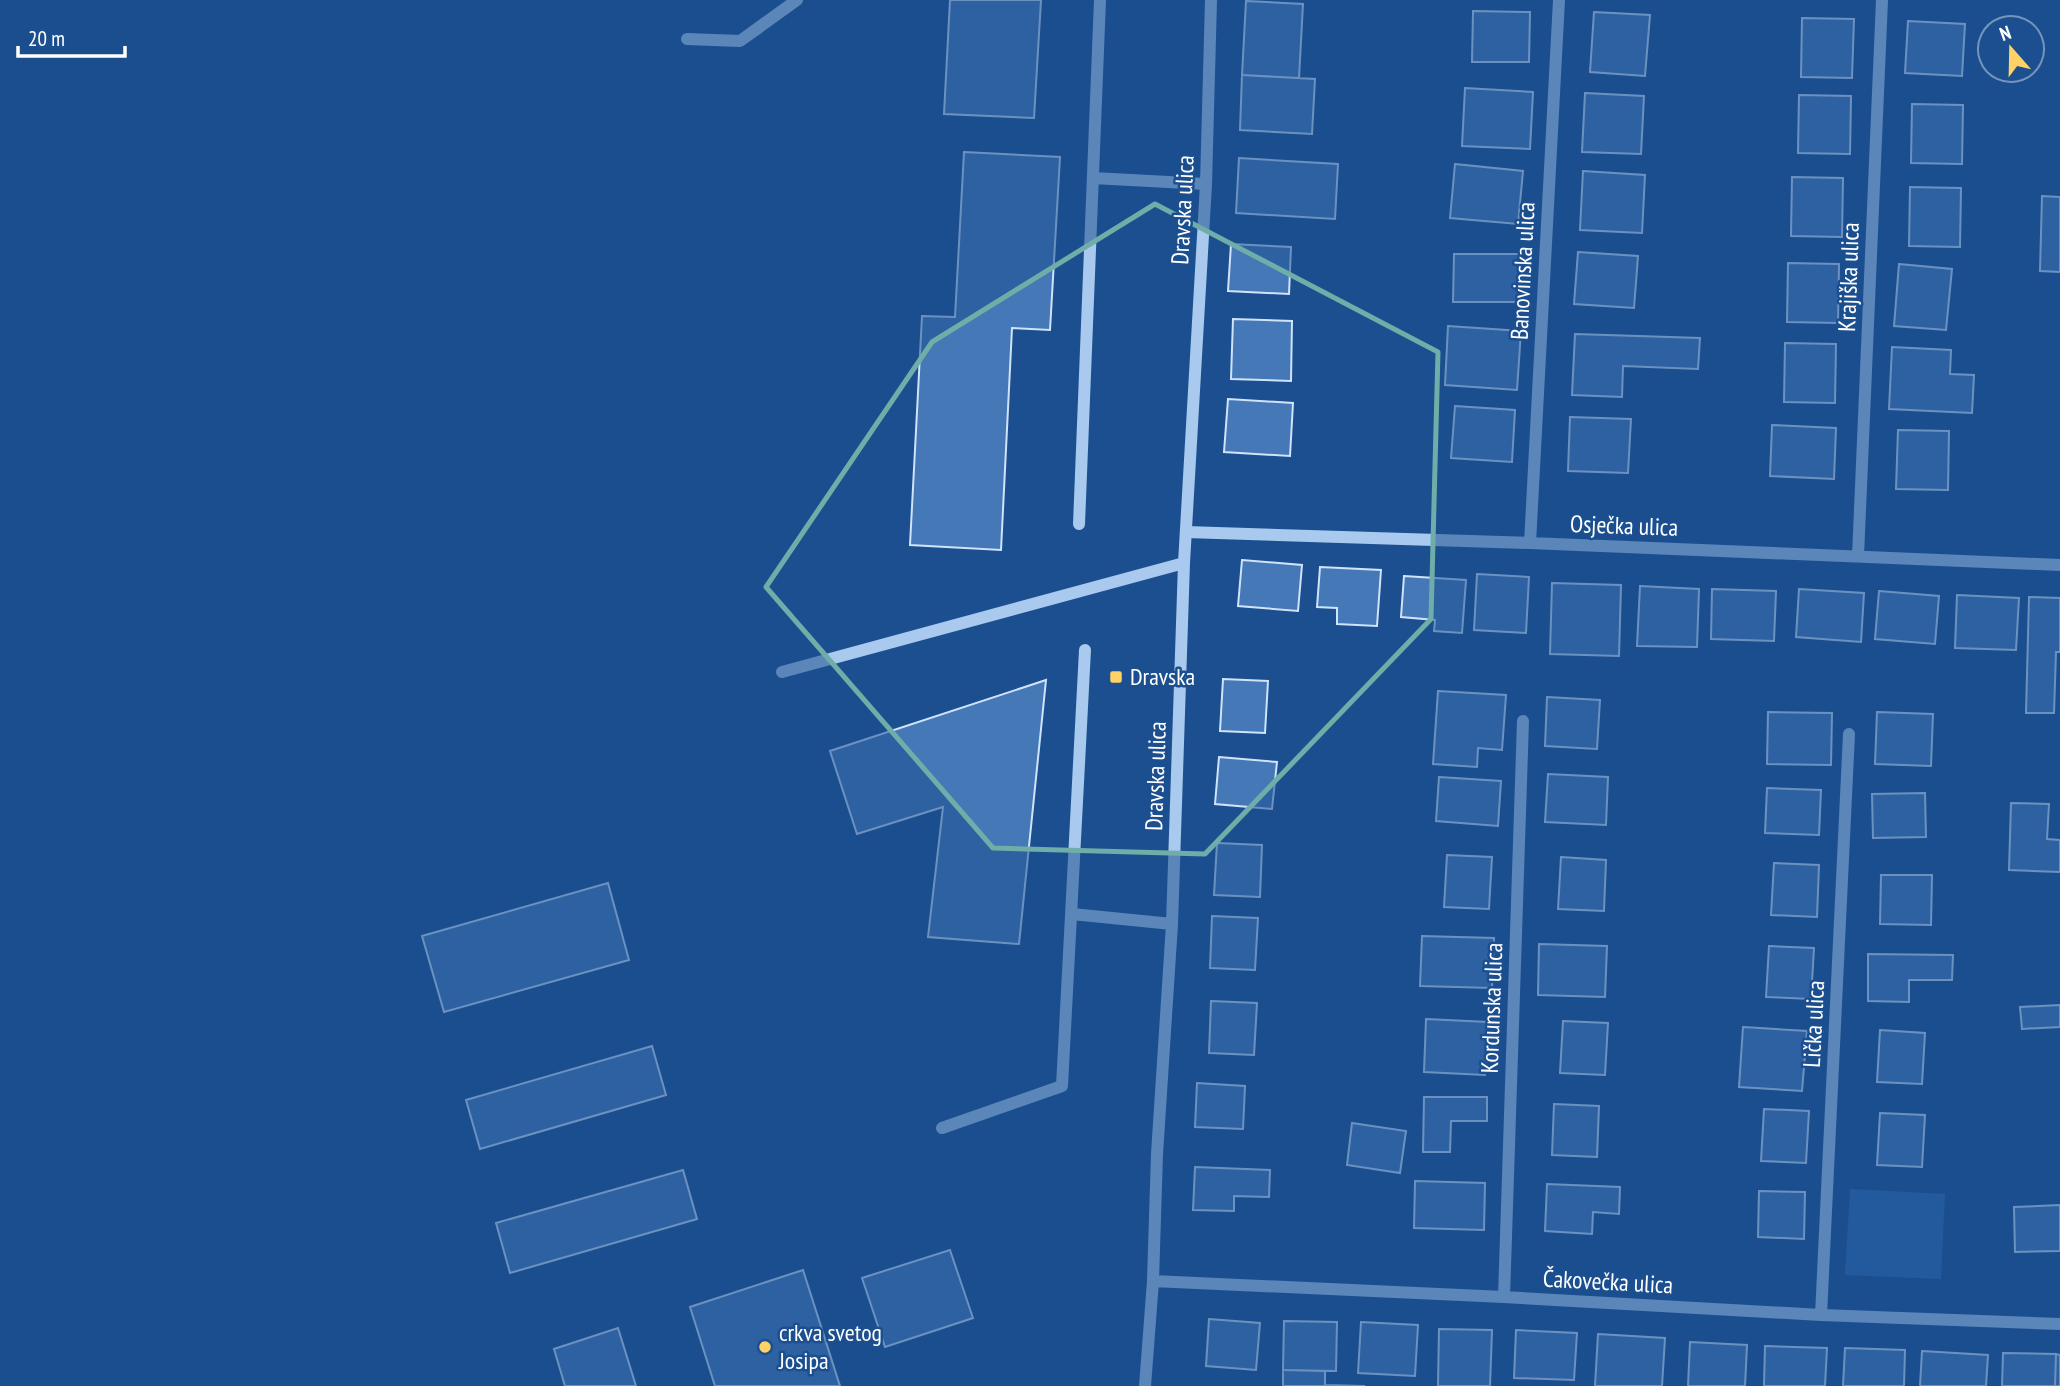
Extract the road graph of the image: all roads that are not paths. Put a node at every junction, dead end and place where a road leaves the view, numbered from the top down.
1 (797, 0) edge
2 (1100, 0) edge
3 (1211, 0) edge
4 (1559, 0) edge
5 (1882, 0) edge
6 (687, 39) dead end
7 (1093, 178) junction
8 (1206, 184) junction
9 (1079, 523) dead end
10 (1186, 532) junction
11 (1530, 543) junction
12 (1858, 556) junction
13 (1184, 564) junction
14 (2060, 565) edge
15 (1085, 650) dead end
16 (782, 672) dead end
17 (1523, 721) dead end
18 (1849, 734) dead end
19 (1072, 914) junction
20 (1172, 924) junction
21 (942, 1128) dead end
22 (1153, 1281) junction
23 (1504, 1297) junction
24 (1821, 1315) junction
25 (2060, 1324) edge
26 (1145, 1386) edge

1 - 6 street
2 - 7 street
3 - 8 street, Dravska ulica
4 - 11 street, Banovinska ulica
5 - 12 street, Krajiška ulica
7 - 8 street
7 - 9 street
8 - 10 street, Dravska ulica
10 - 11 street, Osječka ulica
10 - 13 street, Dravska ulica
11 - 12 street, Osječka ulica
12 - 14 street, Osječka ulica
13 - 16 street
13 - 20 street, Dravska ulica
15 - 19 street
17 - 23 street, Kordunska ulica
18 - 24 street, Lička ulica
19 - 20 street
19 - 21 street
20 - 22 street, Dravska ulica
22 - 23 street, Čakovečka ulica
22 - 26 street, Dravska ulica
23 - 24 street, Čakovečka ulica
24 - 25 street, Čakovečka ulica

